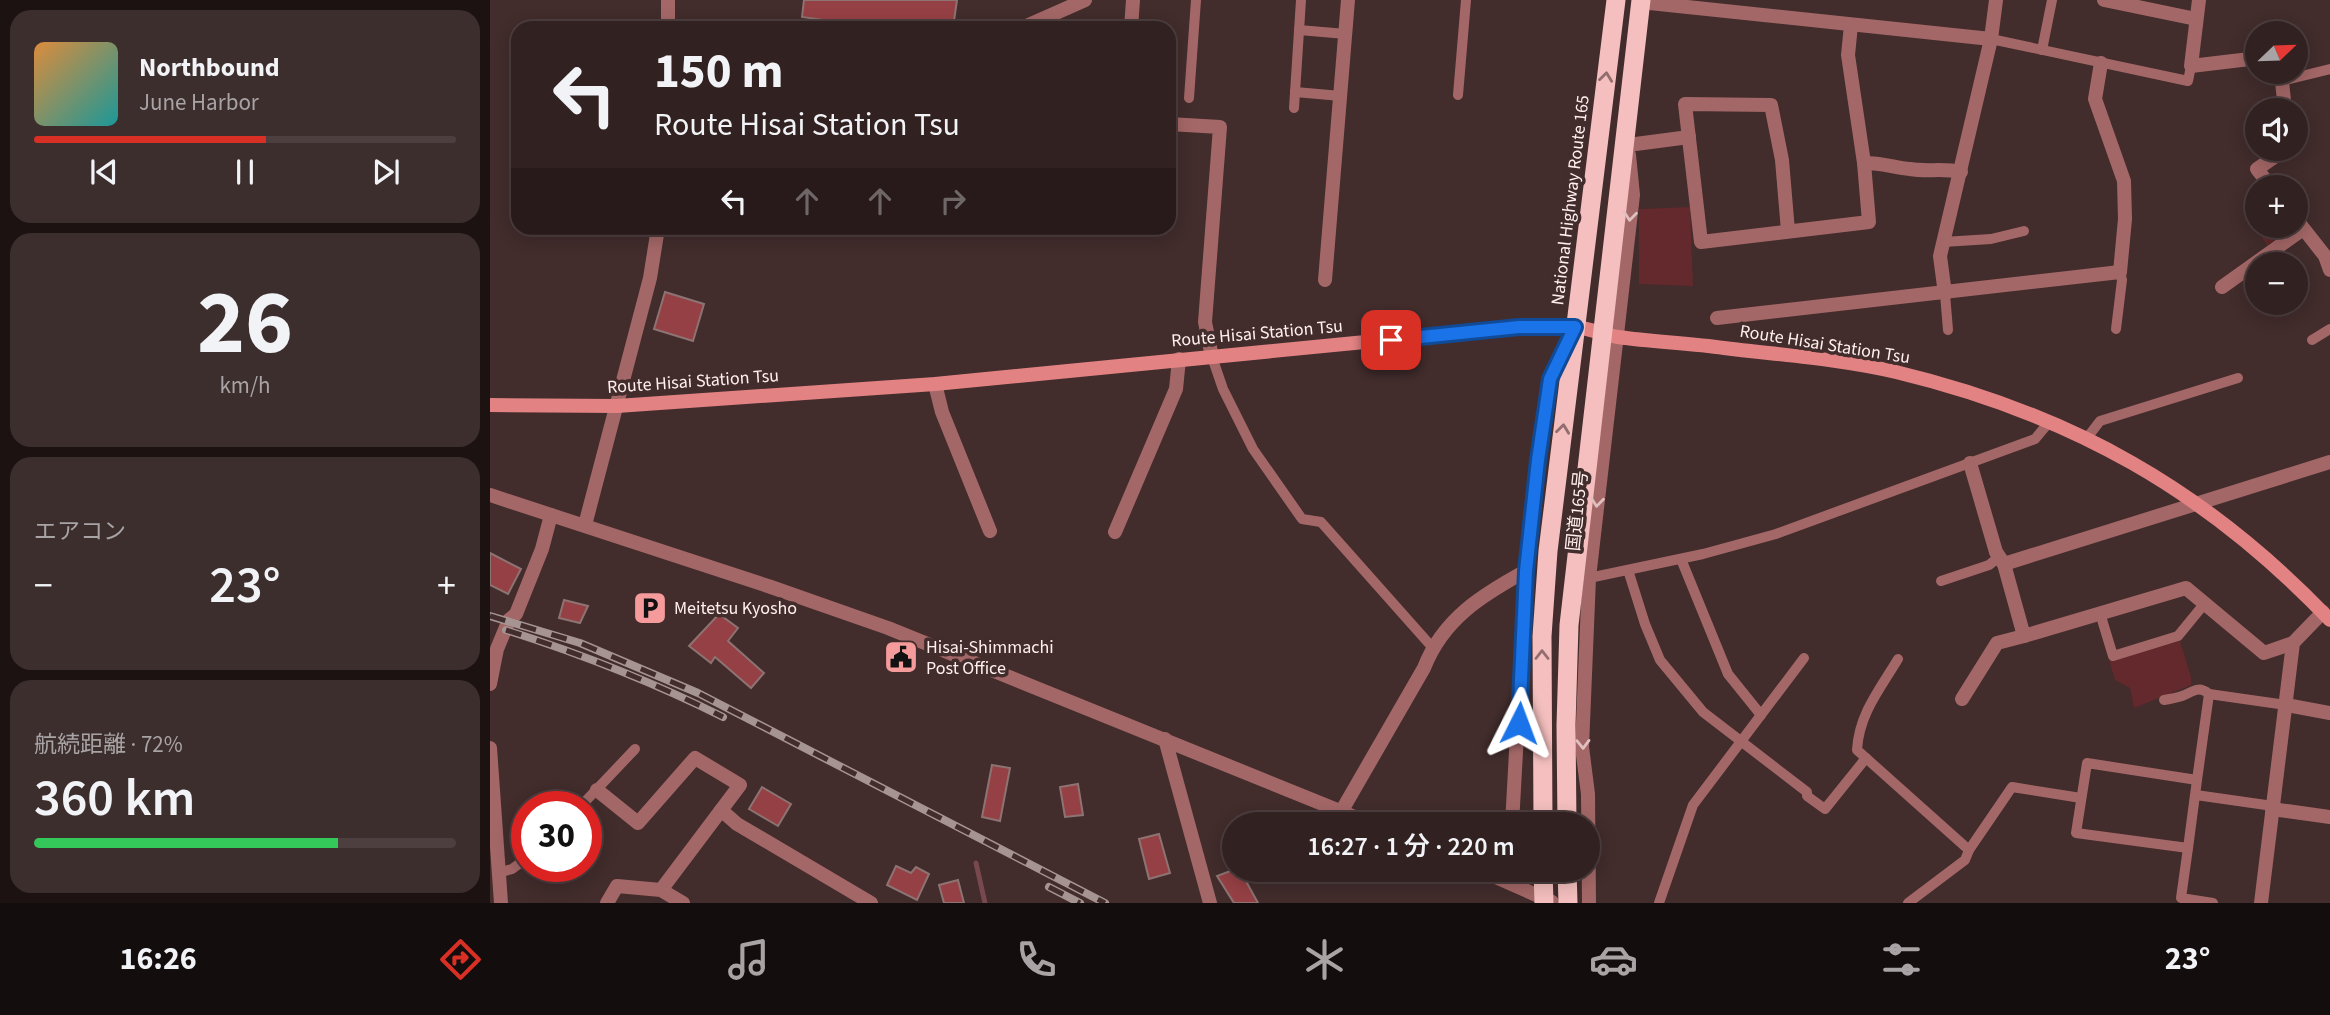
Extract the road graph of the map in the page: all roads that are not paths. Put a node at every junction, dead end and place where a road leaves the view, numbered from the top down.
1 (668, 0) edge
2 (1085, 0) edge
3 (1133, 0) edge
4 (1196, 0) edge
5 (1301, 0) edge
6 (1348, 0) edge
7 (1466, 0) edge
8 (1616, 0) edge
9 (1996, 0) edge
10 (2052, 0) edge
11 (2104, 0) edge
12 (2199, 0) edge
13 (1640, 1) edge
14 (2196, 19) junction
15 (668, 21) edge
16 (1038, 21) edge
17 (1132, 21) edge
18 (1851, 25) junction
19 (1299, 30) junction
20 (1346, 34) junction
21 (1991, 39) junction
22 (2042, 50) junction
23 (2245, 60) edge
24 (2101, 63) junction
25 (2191, 66) junction
26 (2330, 69) edge
27 (2308, 73) edge
28 (1295, 92) junction
29 (1458, 95) dead end
30 (1341, 96) junction
31 (1189, 99) dead end
32 (1294, 108) dead end
33 (1176, 124) edge
34 (1626, 124) junction
35 (1689, 137) junction
36 (1628, 145) junction
37 (2269, 161) edge
38 (1864, 163) junction
39 (1961, 172) junction
40 (2262, 175) edge
41 (1788, 231) junction
42 (2024, 231) dead end
43 (2308, 234) edge
44 (657, 235) edge
45 (2283, 238) edge
46 (1943, 242) junction
47 (2330, 270) edge
48 (2120, 272) junction
49 (1325, 280) dead end
50 (2222, 287) dead end
51 (1945, 294) junction
52 (1717, 318) dead end
53 (1575, 327) junction
54 (2330, 328) edge
55 (2116, 329) dead end
56 (1948, 330) dead end
57 (1610, 334) junction
58 (2312, 340) dead end
59 (1212, 357) junction
60 (1178, 359) junction
61 (2238, 378) dead end
62 (935, 384) junction
63 (490, 405) edge
64 (617, 407) junction
65 (2050, 421) junction
66 (2087, 438) junction
67 (2330, 462) edge
68 (1970, 463) junction
69 (490, 495) edge
70 (2196, 504) junction
71 (551, 515) junction
72 (585, 525) junction
73 (990, 531) dead end
74 (1115, 532) dead end
75 (1681, 559) junction
76 (2002, 561) junction
77 (1629, 570) junction
78 (1526, 571) junction
79 (1589, 578) junction
80 (1941, 580) dead end
81 (2205, 603) junction
82 (2100, 613) junction
83 (2326, 616) edge
84 (2024, 636) junction
85 (2293, 643) junction
86 (1432, 647) junction
87 (1804, 658) dead end
88 (1898, 659) dead end
89 (490, 684) edge
90 (2209, 694) junction
91 (1962, 699) dead end
92 (2164, 700) dead end
93 (2286, 705) junction
94 (2330, 713) edge
95 (1761, 715) junction
96 (1165, 740) junction
97 (1741, 741) junction
98 (490, 748) edge
99 (635, 749) dead end
100 (1866, 758) junction
101 (2197, 780) junction
102 (597, 790) joint
103 (2196, 795) junction
104 (2081, 797) junction
105 (2273, 807) junction
106 (721, 810) junction
107 (1341, 812) joint
108 (1513, 812) edge
109 (1543, 812) edge
110 (1567, 812) edge
111 (2330, 817) edge
112 (2188, 848) junction
113 (1969, 850) junction
114 (495, 863) edge
115 (1520, 882) edge
116 (1543, 882) edge
117 (1567, 882) edge
118 (661, 890) junction
119 (501, 903) edge
120 (607, 903) edge
121 (683, 903) edge
122 (871, 903) edge
123 (1210, 903) edge
124 (1544, 903) edge
125 (1553, 903) edge
126 (1568, 903) edge
127 (1589, 903) edge
128 (1659, 903) edge
129 (1908, 903) edge
130 (2213, 903) edge
131 (2261, 903) edge

1 - 15 street
2 - 16 street
3 - 17 street
4 - 31 lane
5 - 19 lane
6 - 20 street
7 - 29 lane
53 -> 8 highway, National Highway Route 165
9 - 21 street
10 - 22 lane
11 - 14 street
12 - 14 street
13 - 18 street
13 - 34 highway
14 - 25 street
18 - 21 street
18 - 38 street
19 - 20 lane
19 - 28 lane
20 - 30 street
21 - 22 lane
21 - 39 street
22 - 24 lane
23 - 25 street
24 - 25 lane
24 - 48 street
26 - 27 lane
28 - 30 lane
28 - 32 lane
30 - 49 street
33 - 59 street
34 - 36 street, 国道165号
34 - 57 highway
35 - 36 street
35 - 41 street
35 - 41 street
36 -> 57 street, 国道165号
37 - 40 street
38 - 39 street
38 - 41 street
39 - 46 street
42 - 46 lane
43 - 47 street
44 - 64 street
45 - 50 street
46 - 51 street
48 - 51 street
48 - 55 lane
51 - 52 street
51 - 56 lane
53 - 57 main road, Route Hisai Station Tsu
53 - 59 main road, Route Hisai Station Tsu
53 - 78 street
109 -> 53 highway, National Highway Route 165
54 - 58 lane
57 - 65 main road, Route Hisai Station Tsu
57 -> 79 street, 国道165号
57 - 110 highway
59 - 60 main road, Route Hisai Station Tsu
59 - 86 lane
60 - 62 main road, Route Hisai Station Tsu
60 - 74 street
61 - 66 lane
62 - 64 main road, Route Hisai Station Tsu
62 - 73 street
63 - 64 main road, Route Hisai Station Tsu
64 - 72 street
65 - 66 main road, Route Hisai Station Tsu
65 - 68 lane
66 - 70 main road, Route Hisai Station Tsu
67 - 70 street
68 - 75 lane
68 - 76 street
69 - 71 street
70 - 76 street
70 - 83 main road, Route Hisai Station Tsu
71 - 72 street
71 - 89 street
72 - 96 street
75 - 77 lane
75 - 95 lane
76 - 80 lane
76 - 84 street
77 - 79 lane
77 - 97 lane
78 - 86 street
78 - 108 street
79 -> 127 street, 国道165号
81 - 82 street
81 - 82 lane
81 - 85 street
82 - 84 street
83 - 85 street
84 - 91 street
85 - 93 street
86 - 107 street
87 - 95 lane
88 - 100 lane
90 - 92 lane
90 - 93 lane
90 - 101 lane
93 - 94 street
93 - 105 street
95 - 97 lane
96 - 107 street
96 - 123 street
97 - 100 lane
97 - 128 lane
98 - 114 street
99 - 102 lane
100 - 113 lane
101 - 103 lane
101 - 104 lane
102 - 106 street
103 - 105 lane
103 - 112 lane
104 - 112 lane
104 - 113 lane
105 - 111 street
105 - 131 street
106 - 118 street
106 - 122 street
112 - 130 lane
113 - 129 lane
114 - 119 street
115 - 125 street
116 - 124 highway, bridge
117 - 126 highway
118 - 120 street
118 - 121 street

